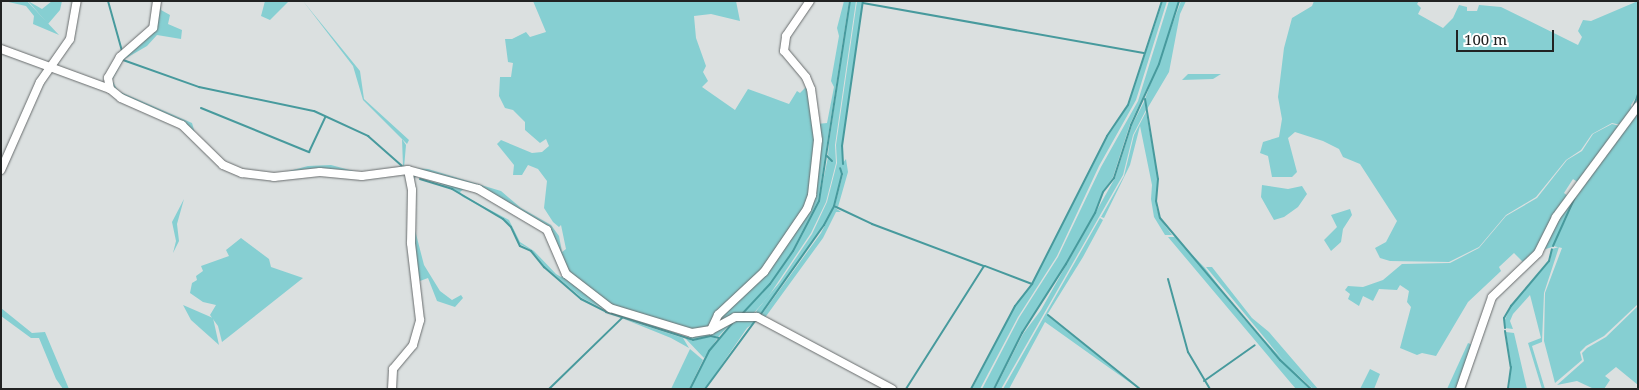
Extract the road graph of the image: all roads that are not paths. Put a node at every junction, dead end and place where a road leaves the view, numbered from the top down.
1 (78, 1) edge
2 (157, 1) edge
3 (810, 1) edge
4 (1, 49) edge
5 (52, 67) junction
6 (110, 89) junction
7 (1638, 106) edge
8 (1, 170) edge
9 (408, 170) junction
10 (711, 330) junction
11 (392, 389) edge
12 (892, 389) edge
13 (1460, 389) edge

1 - 5 street
2 - 6 street
3 - 10 street
4 - 5 street
5 - 6 street
5 - 8 street
6 - 9 street
7 - 13 street
9 - 10 street
9 - 11 street
10 - 12 street

